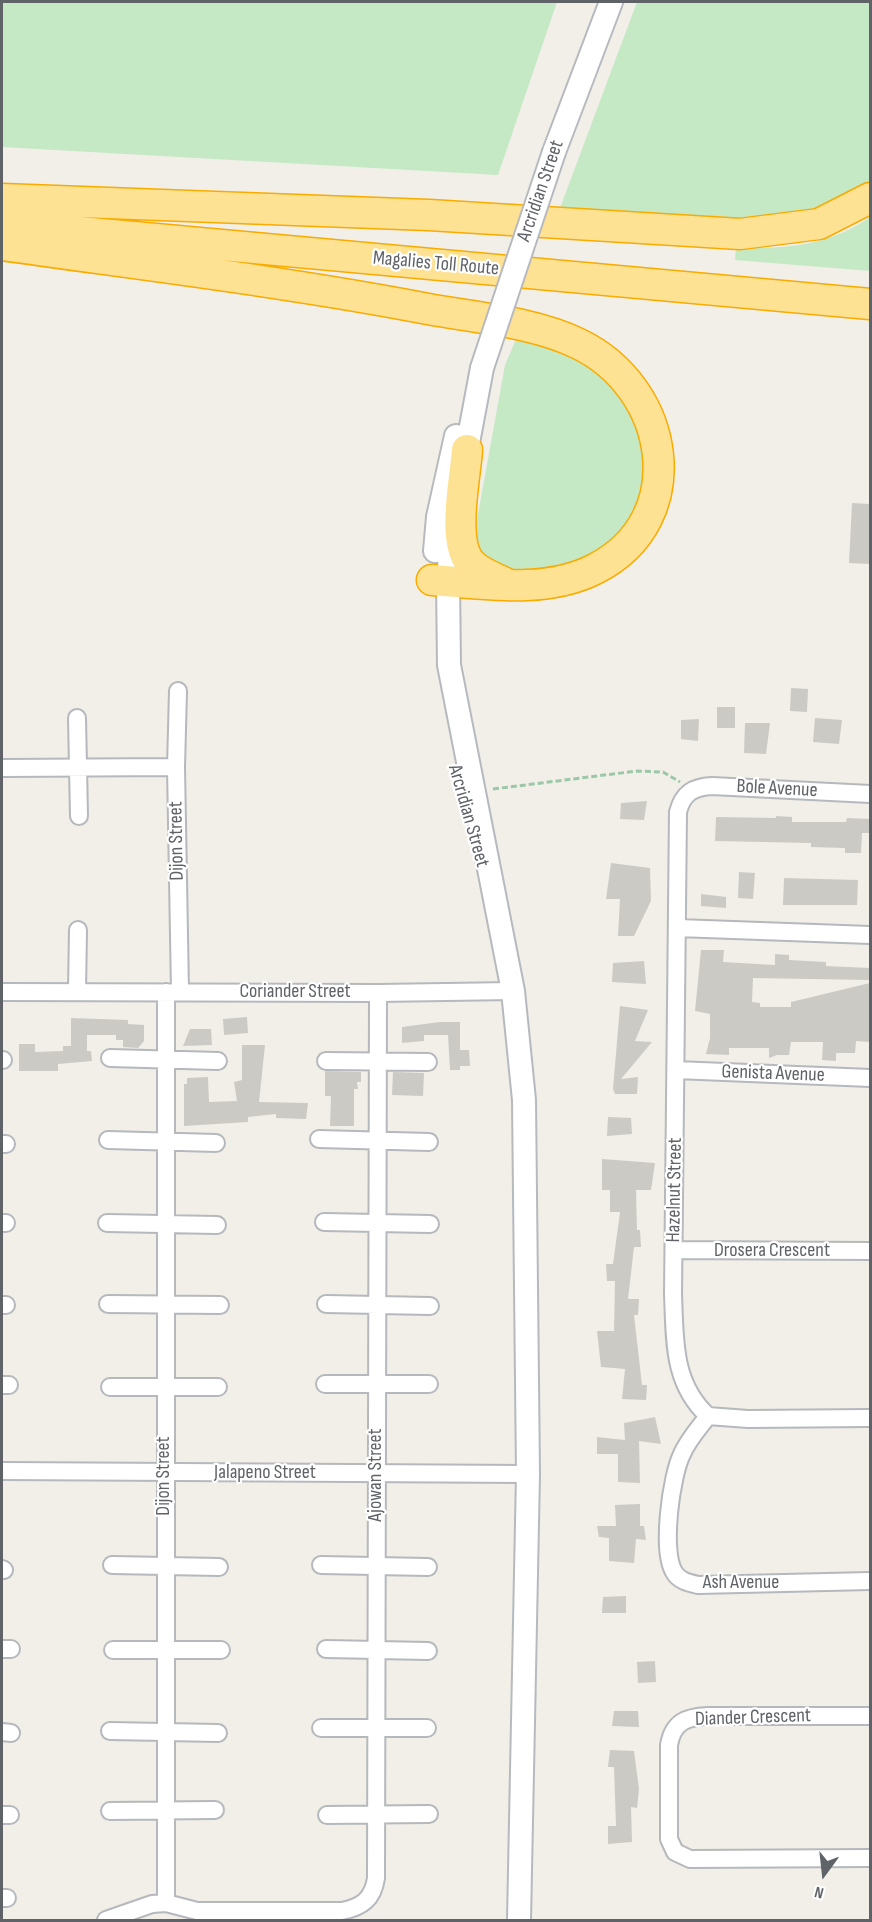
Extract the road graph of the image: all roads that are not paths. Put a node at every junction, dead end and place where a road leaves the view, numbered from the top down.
1 (611, 2) edge
2 (870, 198) edge
3 (2, 199) edge
4 (2, 209) edge
5 (2, 225) edge
6 (2, 245) edge
7 (870, 287) edge
8 (870, 304) edge
9 (480, 375) junction
10 (467, 450) junction
11 (440, 581) junction
12 (509, 585) junction
13 (178, 691) dead end
14 (77, 718) dead end
15 (176, 767) junction
16 (2, 768) edge
17 (77, 769) junction
18 (689, 792) joint
19 (870, 794) edge
20 (79, 816) dead end
21 (491, 888) junction
22 (678, 927) junction
23 (78, 930) dead end
24 (870, 935) edge
25 (513, 991) junction
26 (2, 992) edge
27 (77, 992) junction
28 (173, 992) junction
29 (378, 993) junction
30 (110, 1058) dead end
31 (165, 1060) junction
32 (378, 1060) junction
33 (218, 1061) dead end
34 (326, 1061) dead end
35 (428, 1062) dead end
36 (676, 1070) junction
37 (870, 1078) edge
38 (319, 1139) dead end
39 (108, 1140) dead end
40 (378, 1141) junction
41 (165, 1142) junction
42 (429, 1142) dead end
43 (216, 1143) dead end
44 (107, 1222) dead end
45 (324, 1222) dead end
46 (378, 1223) junction
47 (165, 1224) junction
48 (430, 1224) dead end
49 (217, 1225) dead end
50 (674, 1250) junction
51 (870, 1251) edge
52 (108, 1304) dead end
53 (165, 1304) junction
54 (326, 1304) dead end
55 (377, 1304) junction
56 (219, 1305) dead end
57 (430, 1306) dead end
58 (326, 1384) dead end
59 (375, 1384) junction
60 (429, 1384) dead end
61 (165, 1387) junction
62 (218, 1387) dead end
63 (110, 1388) dead end
64 (708, 1416) junction
65 (870, 1418) edge
66 (2, 1471) edge
67 (164, 1473) junction
68 (377, 1473) junction
69 (528, 1473) junction
70 (321, 1564) dead end
71 (112, 1565) dead end
72 (165, 1566) junction
73 (377, 1566) junction
74 (219, 1567) dead end
75 (428, 1567) dead end
76 (870, 1581) edge
77 (165, 1649) junction
78 (326, 1649) dead end
79 (113, 1650) dead end
80 (221, 1650) dead end
81 (378, 1650) junction
82 (428, 1651) dead end
83 (870, 1716) edge
84 (321, 1728) dead end
85 (378, 1728) junction
86 (427, 1728) dead end
87 (110, 1731) dead end
88 (165, 1732) junction
89 (218, 1733) dead end
90 (166, 1810) junction
91 (215, 1810) dead end
92 (110, 1811) dead end
93 (377, 1813) junction
94 (429, 1814) dead end
95 (327, 1815) dead end
96 (870, 1858) edge
97 (166, 1903) junction
98 (106, 1920) edge
99 (519, 1920) edge

1 - 9 street, Arcridian Street, bridge
2 - 3 highway
4 - 7 highway, Magalies Toll Route
5 - 8 highway, Magalies Toll Route
6 - 12 highway
9 - 10 street, Arcridian Street
9 - 11 street, Arcridian Street
10 - 11 street, Arcridian Street
10 - 12 highway
11 - 12 highway
11 - 21 street, Arcridian Street
11 - 21 street, Arcridian Street
13 - 15 street, Dijon Street
14 - 17 street
15 - 17 street
15 - 28 street, Dijon Street
16 - 17 street
17 - 20 street
18 - 19 street, Bole Avenue
18 - 22 street, Hazelnut Street
21 - 25 street
22 - 24 street
22 - 36 street, Hazelnut Street
23 - 27 street
25 - 29 street, Coriander Street
25 - 69 street
26 - 27 street, Coriander Street
27 - 28 street, Coriander Street
28 - 29 street, Coriander Street
28 - 31 street, Dijon Street
29 - 32 street, Ajowan Street
30 - 31 street
31 - 33 street
31 - 41 street, Dijon Street
32 - 34 street
32 - 35 street
32 - 40 street, Ajowan Street
36 - 37 street, Genista Avenue
36 - 50 street, Hazelnut Street
38 - 40 street
39 - 41 street
40 - 42 street
40 - 46 street, Ajowan Street
41 - 43 street
41 - 47 street, Dijon Street
44 - 47 street
45 - 46 street
46 - 48 street
46 - 55 street, Ajowan Street
47 - 49 street
47 - 53 street, Dijon Street
50 - 51 street, Drosera Crescent
50 - 64 street, Hazelnut Street
52 - 53 street
53 - 56 street
53 - 61 street, Dijon Street
54 - 55 street
55 - 57 street
55 - 59 street, Ajowan Street
58 - 59 street
59 - 60 street
59 - 68 street, Ajowan Street
61 - 62 street
61 - 63 street
61 - 67 street, Dijon Street
64 - 65 street
64 - 76 street, Ash Avenue
66 - 67 street, Jalapeno Street
67 - 68 street, Jalapeno Street
67 - 72 street, Dijon Street
68 - 69 street, Jalapeno Street
68 - 73 street, Ajowan Street
69 - 99 street
70 - 73 street
71 - 72 street
72 - 74 street
72 - 77 street, Dijon Street
73 - 75 street
73 - 81 street, Ajowan Street
77 - 79 street
77 - 80 street
77 - 88 street, Dijon Street
78 - 81 street
81 - 82 street
81 - 85 street, Ajowan Street
83 - 96 street, Diander Crescent
84 - 85 street
85 - 86 street
85 - 93 street, Ajowan Street
87 - 88 street
88 - 89 street
88 - 90 street, Dijon Street
90 - 91 street
90 - 92 street
90 - 97 street, Dijon Street
93 - 94 street
93 - 95 street
93 - 97 street, Ajowan Street
97 - 98 street

